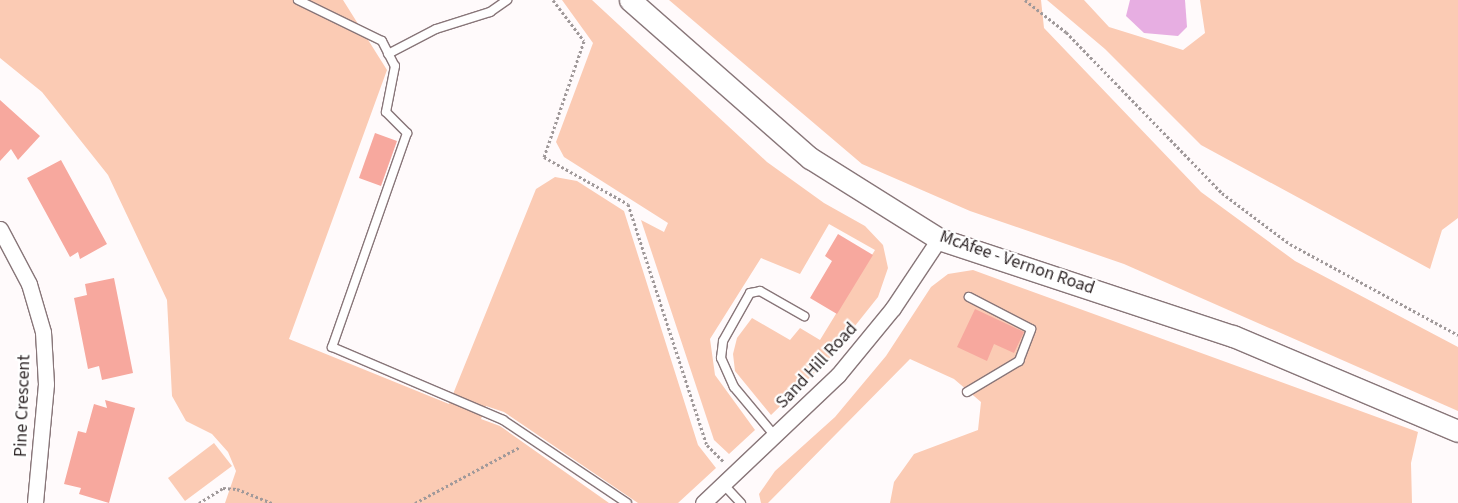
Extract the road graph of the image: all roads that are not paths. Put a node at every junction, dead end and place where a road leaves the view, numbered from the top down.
1 (298, 0) edge
2 (507, 0) edge
3 (630, 0) edge
4 (388, 54) junction
5 (0, 229) edge
6 (939, 238) junction
7 (969, 297) dead end
8 (804, 316) dead end
9 (967, 392) dead end
10 (1458, 431) edge
11 (775, 437) junction
12 (724, 485) junction
13 (35, 503) edge
14 (627, 503) edge
15 (703, 503) edge
16 (741, 503) edge

1 - 4 lane
2 - 4 lane
3 - 6 main road, McAfee - Vernon Road
4 - 14 lane
5 - 13 street, Pine Crescent
6 - 10 main road, McAfee - Vernon Road
6 - 11 street, Sand Hill Road
7 - 9 lane
8 - 11 lane
11 - 12 street, Sand Hill Road
12 - 15 street, Sand Hill Road
12 - 16 lane

